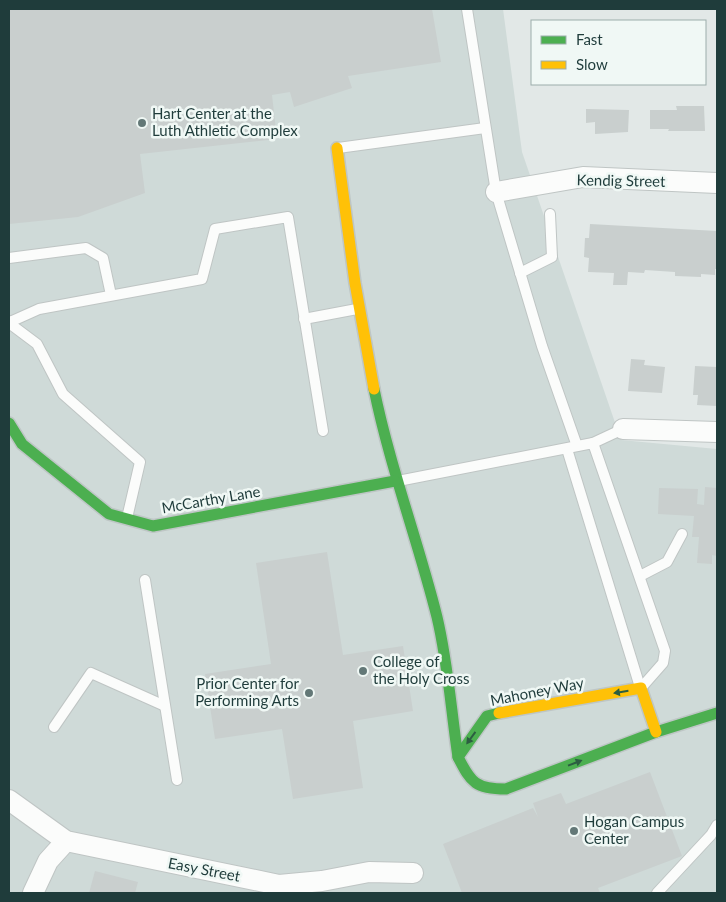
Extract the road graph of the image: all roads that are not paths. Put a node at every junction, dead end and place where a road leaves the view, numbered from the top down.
1 (467, 9) edge
2 (485, 128) junction
3 (337, 148) joint
4 (717, 183) edge
5 (496, 192) junction
6 (550, 214) dead end
7 (9, 258) edge
8 (520, 273) junction
9 (111, 295) junction
10 (360, 308) junction
11 (304, 319) junction
12 (9, 322) edge
13 (9, 422) edge
14 (622, 429) joint
15 (323, 431) dead end
16 (717, 432) edge
17 (593, 443) junction
18 (572, 448) junction
19 (395, 481) junction
20 (126, 518) junction
21 (682, 534) dead end
22 (640, 576) junction
23 (145, 580) dead end
24 (641, 688) junction
25 (165, 706) junction
26 (717, 713) edge
27 (54, 727) dead end
28 (656, 732) junction
29 (458, 757) junction
30 (177, 780) dead end
31 (9, 800) edge
32 (717, 825) edge
33 (66, 841) junction
34 (413, 874) dead end
35 (279, 889) edge
36 (33, 893) edge
37 (657, 893) edge

1 - 2 lane
2 - 3 lane
2 - 5 lane
3 - 10 street
4 - 5 street, Kendig Street
5 - 8 lane
6 - 8 lane
7 - 9 lane
8 - 18 lane
9 - 11 lane
9 - 12 lane
10 - 11 lane
10 - 19 street
11 - 15 lane
12 - 20 lane
13 - 20 street, McCarthy Lane
14 - 16 street
14 - 17 lane
17 - 18 lane
17 - 22 lane
18 - 19 lane
18 - 24 lane
19 - 20 street, McCarthy Lane
19 - 29 street
21 - 22 lane
22 - 24 lane
23 - 25 lane
24 - 28 street
24 -> 29 street, Mahoney Way
25 - 27 lane
25 - 30 lane
26 - 28 street
29 -> 28 street
31 - 33 street, Easy Street
32 - 37 lane
33 - 35 street, Easy Street
33 - 36 street
34 - 35 street, Easy Street

